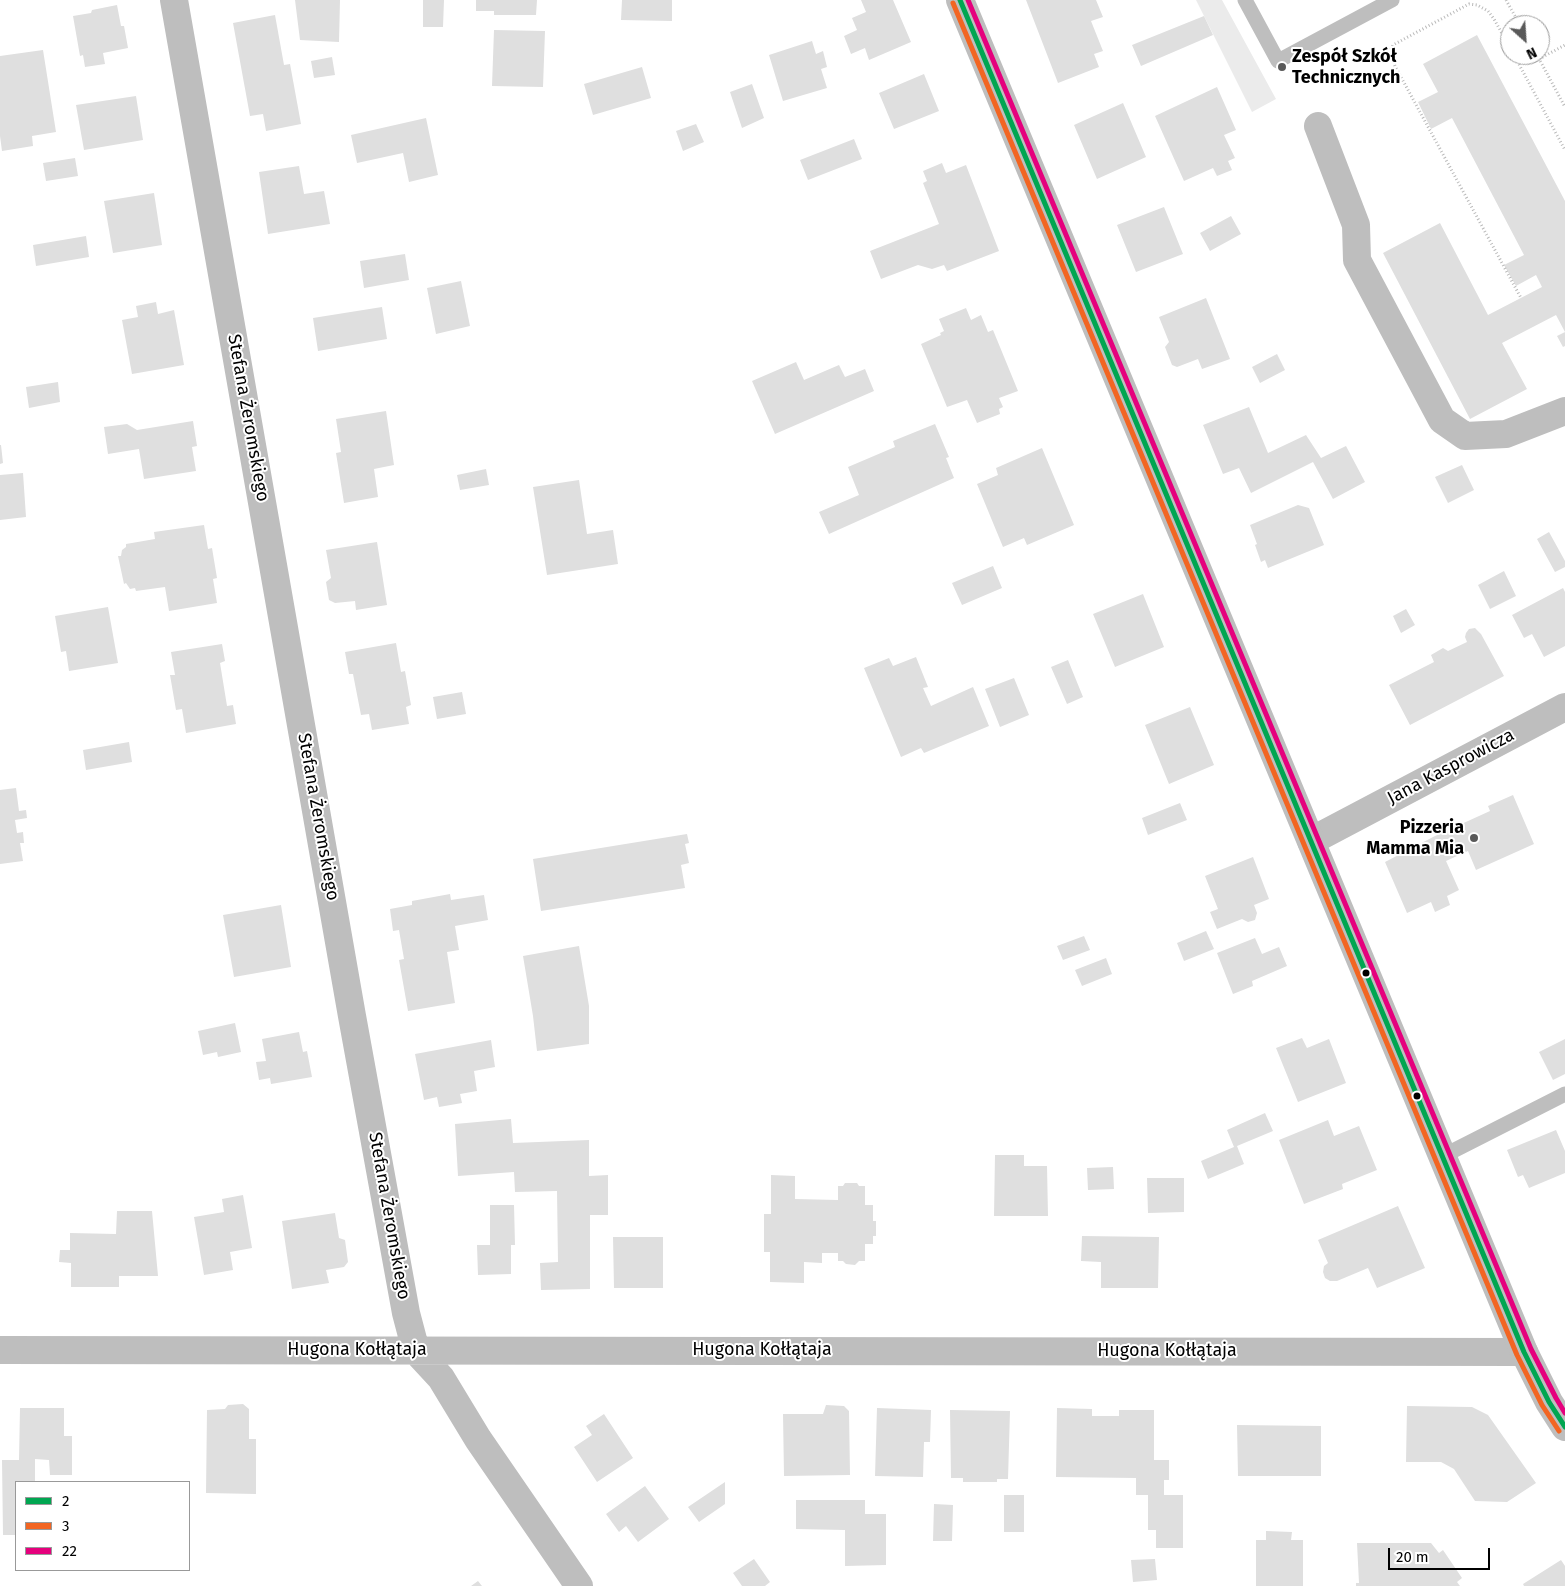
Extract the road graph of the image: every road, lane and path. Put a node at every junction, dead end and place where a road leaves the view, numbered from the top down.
1 (174, 0) edge
2 (960, 0) edge
3 (1245, 0) edge
4 (1392, 0) edge
5 (1506, 0) edge
6 (1514, 15) edge
7 (1500, 30) edge
8 (1565, 45) edge
9 (1550, 53) edge
10 (1519, 65) edge
11 (1542, 65) edge
12 (1565, 106) edge
13 (1318, 126) dead end
14 (1565, 150) edge
15 (1521, 298) dead end
16 (1565, 411) edge
17 (1565, 707) edge
18 (1311, 841) junction
19 (1565, 1094) edge
20 (1443, 1156) junction
21 (0, 1350) edge
22 (416, 1351) junction
23 (1524, 1352) junction
24 (1565, 1427) edge
25 (579, 1586) edge

1 - 22 street, Stefana Żeromskiego
2 - 18 street
3 - 4 lane
5 - 6 path
7 - 15 path
8 - 9 path
10 - 14 path
11 - 12 path
13 - 16 street
17 - 18 street, Jana Kasprowicza
18 - 20 street
19 - 20 lane
20 - 23 street
21 - 22 street, Hugona Kołłątaja
22 - 23 street, Hugona Kołłątaja
22 - 25 street
23 - 24 street

